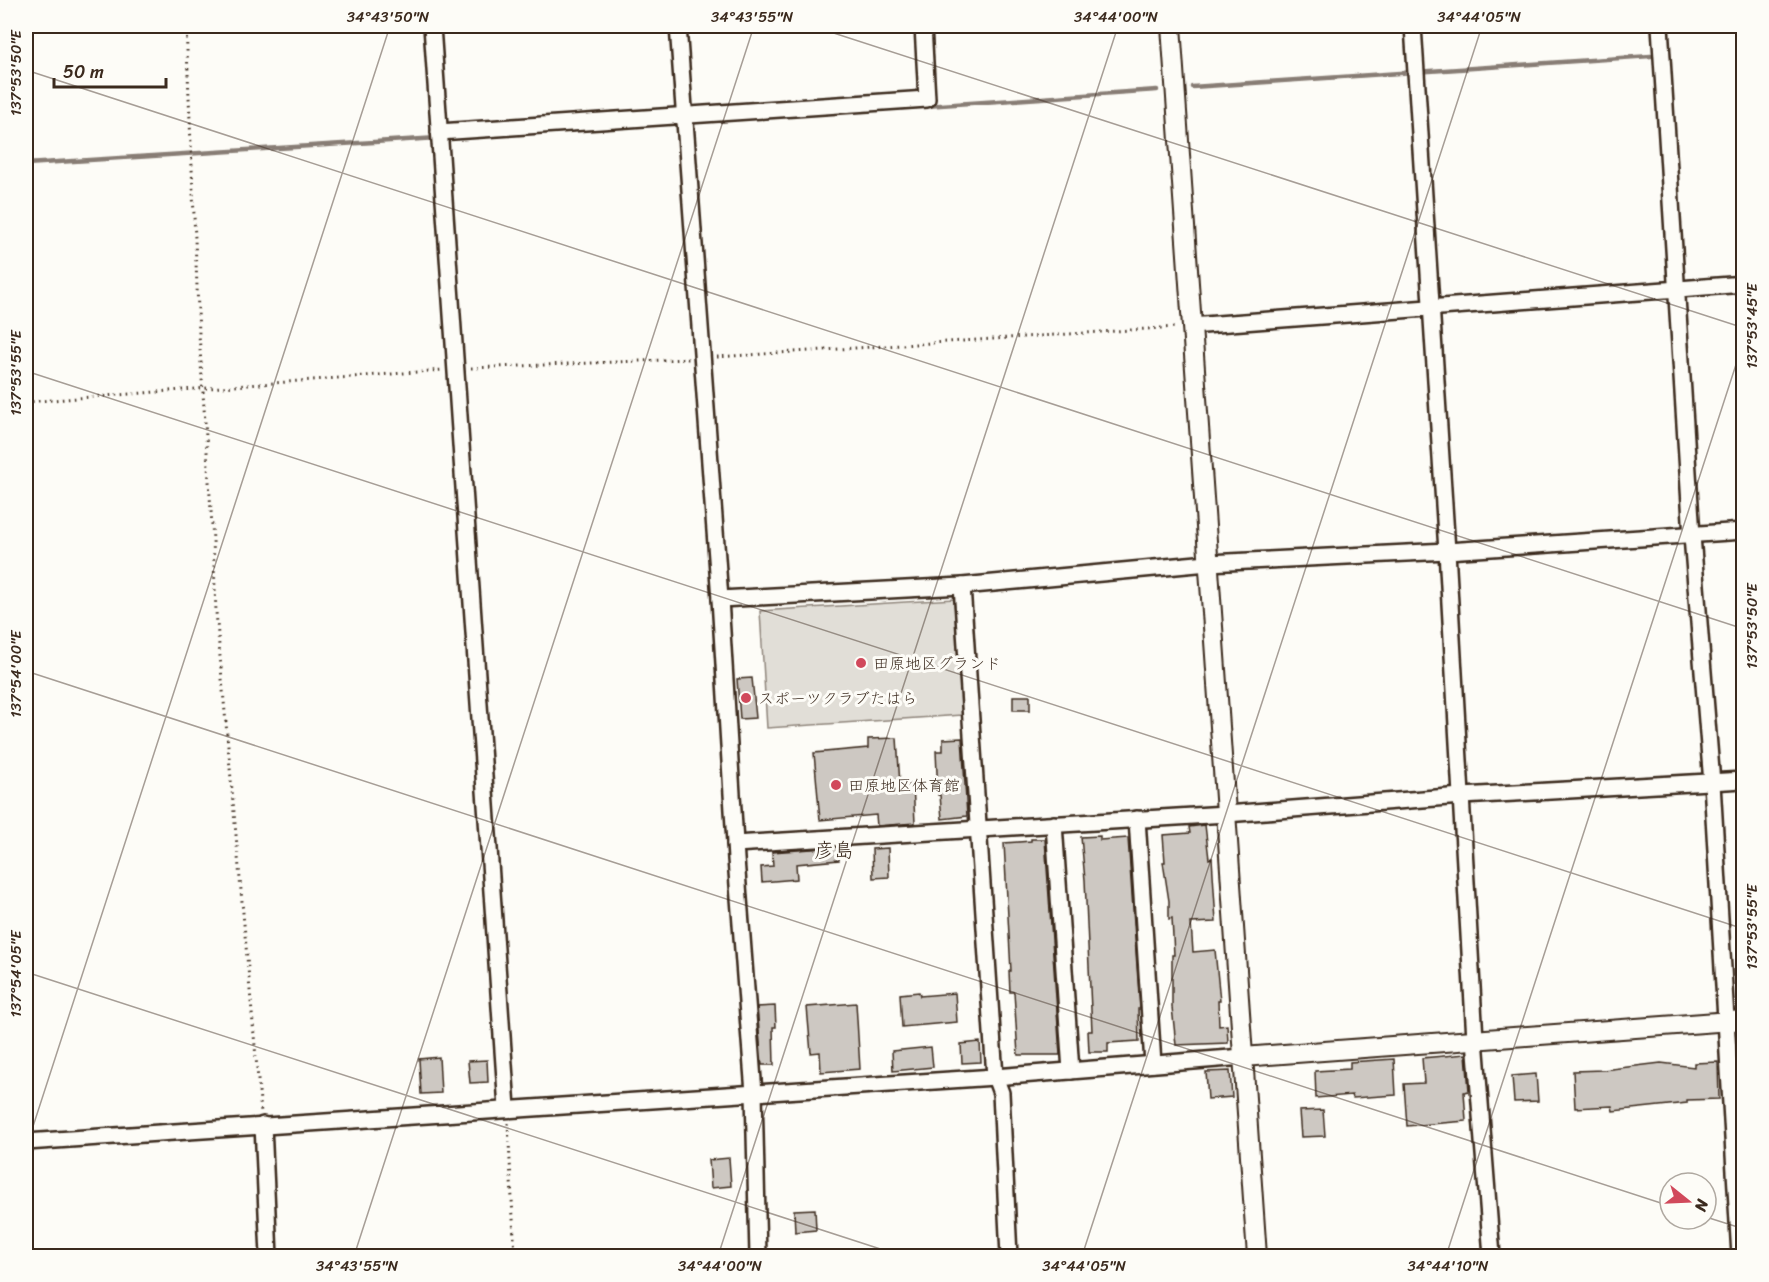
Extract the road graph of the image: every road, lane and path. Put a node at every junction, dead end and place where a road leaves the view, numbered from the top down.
1 (186, 26) edge
2 (432, 26) edge
3 (678, 26) edge
4 (923, 26) edge
5 (1171, 26) edge
6 (1413, 26) edge
7 (1660, 26) edge
8 (684, 120) junction
9 (439, 136) junction
10 (1743, 284) edge
11 (1675, 289) junction
12 (1431, 308) junction
13 (1191, 326) junction
14 (702, 358) junction
15 (455, 369) junction
16 (202, 388) junction
17 (26, 402) edge
18 (1743, 531) edge
19 (1692, 536) junction
20 (1448, 551) junction
21 (1208, 563) junction
22 (962, 586) junction
23 (720, 599) junction
24 (1743, 780) edge
25 (1712, 783) junction
26 (1462, 796) junction
27 (1226, 814) junction
28 (1137, 819) junction
29 (1054, 824) junction
30 (977, 828) junction
31 (735, 844) junction
32 (1735, 1020) edge
33 (1475, 1040) junction
34 (1243, 1057) junction
35 (1153, 1064) junction
36 (1071, 1071) junction
37 (995, 1077) junction
38 (754, 1093) junction
39 (507, 1108) junction
40 (262, 1125) junction
41 (26, 1142) edge
42 (269, 1257) edge
43 (514, 1257) edge
44 (758, 1257) edge
45 (1009, 1257) edge
46 (1257, 1257) edge
47 (1492, 1257) edge
48 (1740, 1257) edge

1 - 16 path
2 - 9 street
3 - 8 street
4 - 8 street
5 - 13 street
6 - 12 street
7 - 11 street
8 - 9 street
8 - 14 street
9 - 15 street
10 - 11 street
11 - 12 street
11 - 19 street
12 - 13 street
12 - 20 street
13 - 14 path
13 - 21 street
14 - 15 path
14 - 23 street
15 - 16 path
15 - 39 street
16 - 17 path
16 - 40 path
18 - 19 street
19 - 20 street
19 - 25 street
20 - 21 street
20 - 26 street
21 - 22 street
21 - 27 street
22 - 23 street
22 - 30 street
23 - 31 street
24 - 25 street
25 - 26 street
25 - 32 street
26 - 27 street
26 - 33 street
27 - 28 street
27 - 34 street
28 - 29 street
28 - 35 street
29 - 30 street
29 - 36 street
30 - 31 street
30 - 37 street
31 - 38 street
32 - 33 street
32 - 48 street
33 - 34 street
33 - 47 street
34 - 35 street
34 - 46 street
35 - 36 street
36 - 37 street
37 - 38 street
37 - 45 street
38 - 39 street
38 - 44 street
39 - 40 street
39 - 43 path
40 - 41 street
40 - 42 street

